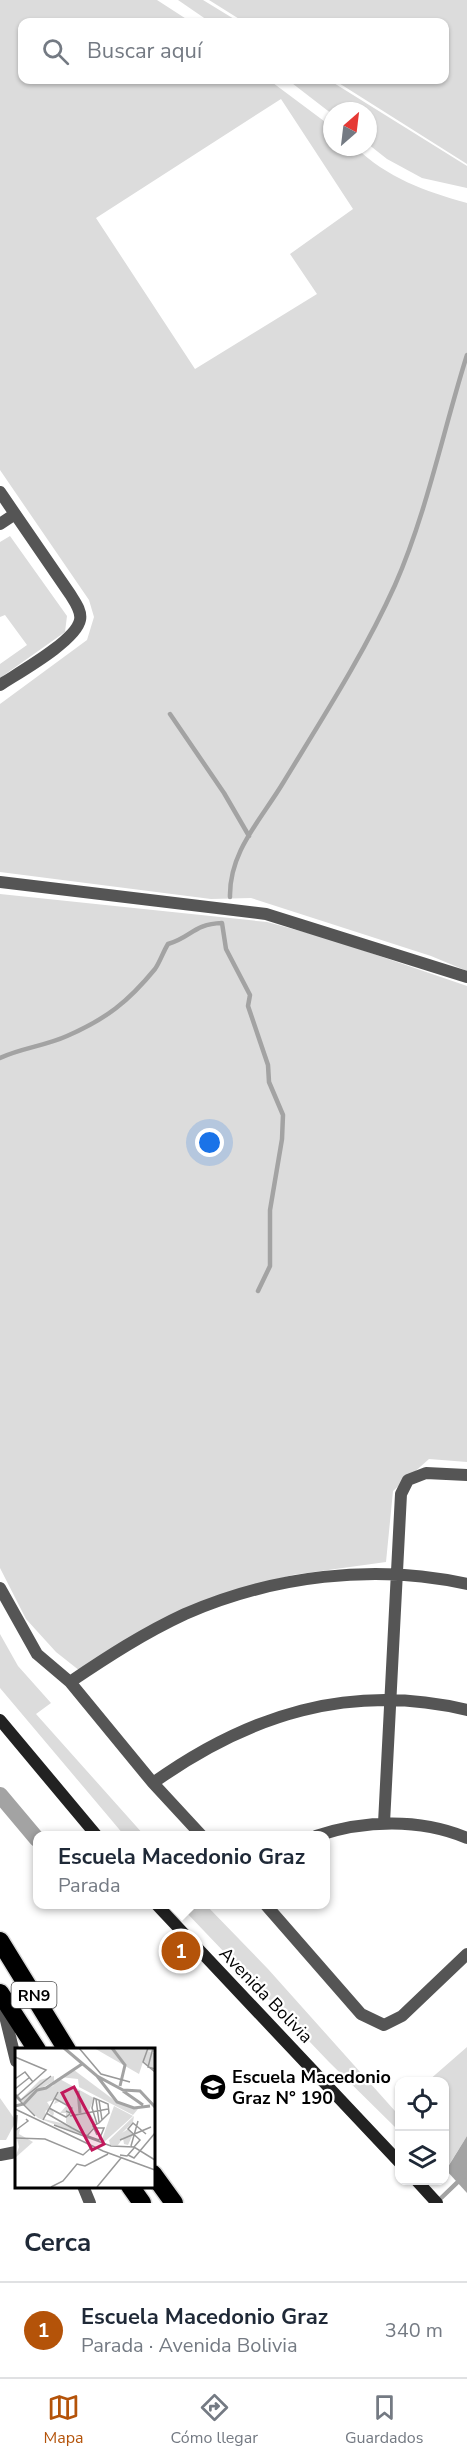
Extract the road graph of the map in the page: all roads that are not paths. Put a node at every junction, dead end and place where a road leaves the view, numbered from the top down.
1 (0, 492) edge
2 (15, 514) junction
3 (0, 524) edge
4 (0, 686) edge
5 (0, 882) edge
6 (467, 977) edge
7 (467, 1475) edge
8 (395, 1575) junction
9 (467, 1584) edge
10 (0, 1588) edge
11 (70, 1682) junction
12 (390, 1700) junction
13 (467, 1710) edge
14 (0, 1720) edge
15 (153, 1783) junction
16 (384, 1823) junction
17 (93, 1831) edge
18 (197, 1831) edge
19 (330, 1832) edge
20 (467, 1838) edge
21 (160, 1909) edge
22 (269, 1909) edge
23 (0, 1941) edge
24 (467, 1954) edge
25 (0, 1995) edge
26 (36, 2048) edge
27 (66, 2048) edge
28 (15, 2057) edge
29 (15, 2152) edge
30 (0, 2155) edge
31 (395, 2159) edge
32 (154, 2175) edge
33 (421, 2185) edge
34 (83, 2188) edge
35 (131, 2188) edge
36 (90, 2203) edge
37 (142, 2203) edge
38 (174, 2203) edge
39 (437, 2203) edge

1 - 2 street
2 - 3 street
2 - 4 street
5 - 6 street
7 - 8 street
8 - 9 street
8 - 11 street
8 - 12 street
10 - 11 street
11 - 15 street
12 - 13 street
12 - 15 street
12 - 16 street
14 - 17 street
15 - 18 street
16 - 19 street
16 - 20 street
21 - 31 street, Avenida Bolivia
22 - 24 street
23 - 27 highway, RN9
25 - 26 highway, RN9
25 - 28 street
29 - 30 street
32 - 38 highway
33 - 39 street
34 - 36 street
35 - 37 highway

